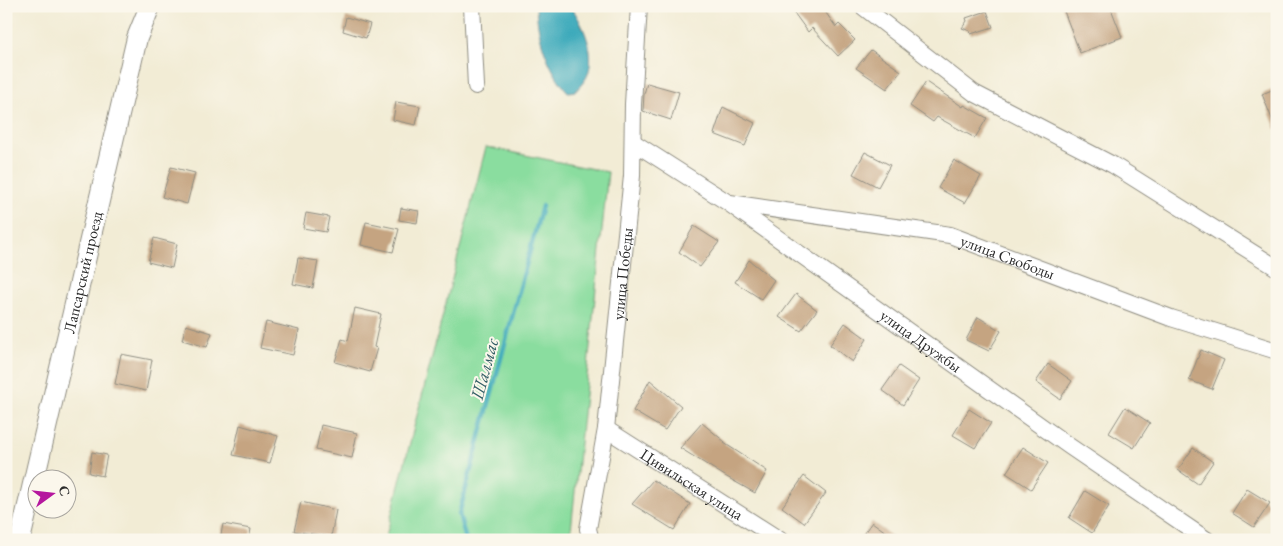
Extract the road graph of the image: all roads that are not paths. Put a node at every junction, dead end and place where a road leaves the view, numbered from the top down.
1 (150, 6) edge
2 (472, 6) edge
3 (639, 6) edge
4 (862, 6) edge
5 (476, 86) dead end
6 (634, 142) junction
7 (727, 202) junction
8 (1277, 268) edge
9 (1277, 351) edge
10 (606, 428) junction
11 (20, 540) edge
12 (591, 540) edge
13 (780, 540) edge
14 (1207, 540) edge

1 - 11 street, Лапсарский проезд
2 - 5 street
3 - 6 street, улица Победы
4 - 8 street
6 - 7 street, улица Дружбы
6 - 10 street, улица Победы
7 - 9 street, улица Свободы
7 - 14 street, улица Дружбы
10 - 12 street, улица Победы
10 - 13 street, Цивильская улица

